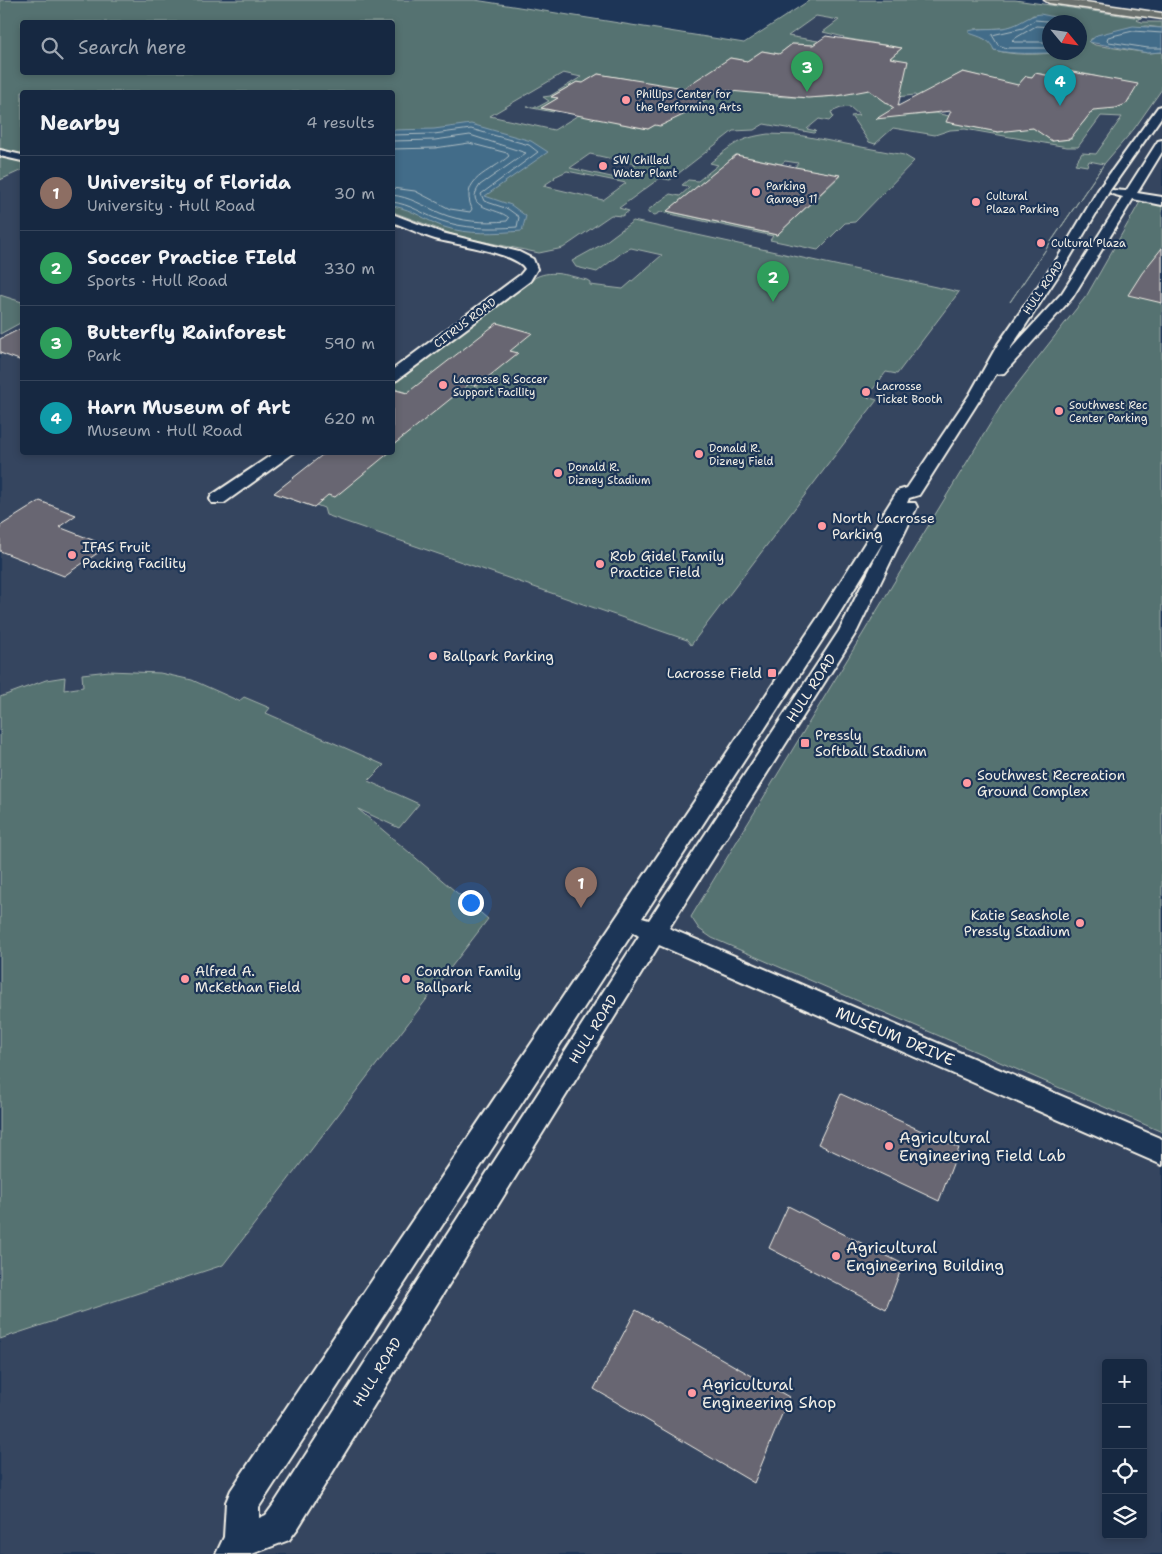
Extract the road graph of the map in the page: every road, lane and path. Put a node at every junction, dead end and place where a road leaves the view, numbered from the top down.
1 (1049, 0) edge
2 (1096, 0) edge
3 (1162, 9) edge
4 (1162, 16) edge
5 (1162, 110) edge
6 (1162, 143) edge
7 (0, 153) edge
8 (20, 158) edge
9 (1104, 190) junction
10 (1128, 194) junction
11 (1162, 201) edge
12 (395, 218) edge
13 (395, 375) edge
14 (977, 394) junction
15 (284, 455) edge
16 (914, 491) junction
17 (218, 499) dead end
18 (641, 926) junction
19 (1162, 1152) edge
20 (237, 1547) edge

1 - 4 main road
2 - 3 main road
5 - 9 street, HULL ROAD
6 - 10 street, HULL ROAD
7 - 8 street
9 - 10 street
9 - 14 street, HULL ROAD
10 - 11 street
10 - 14 street, HULL ROAD
12 - 13 street, CITRUS ROAD
14 - 16 street, HULL ROAD
15 - 17 street
16 - 18 street, HULL ROAD
16 - 18 street, HULL ROAD
18 - 19 street, MUSEUM DRIVE
18 - 20 street, HULL ROAD
18 - 20 street, HULL ROAD

